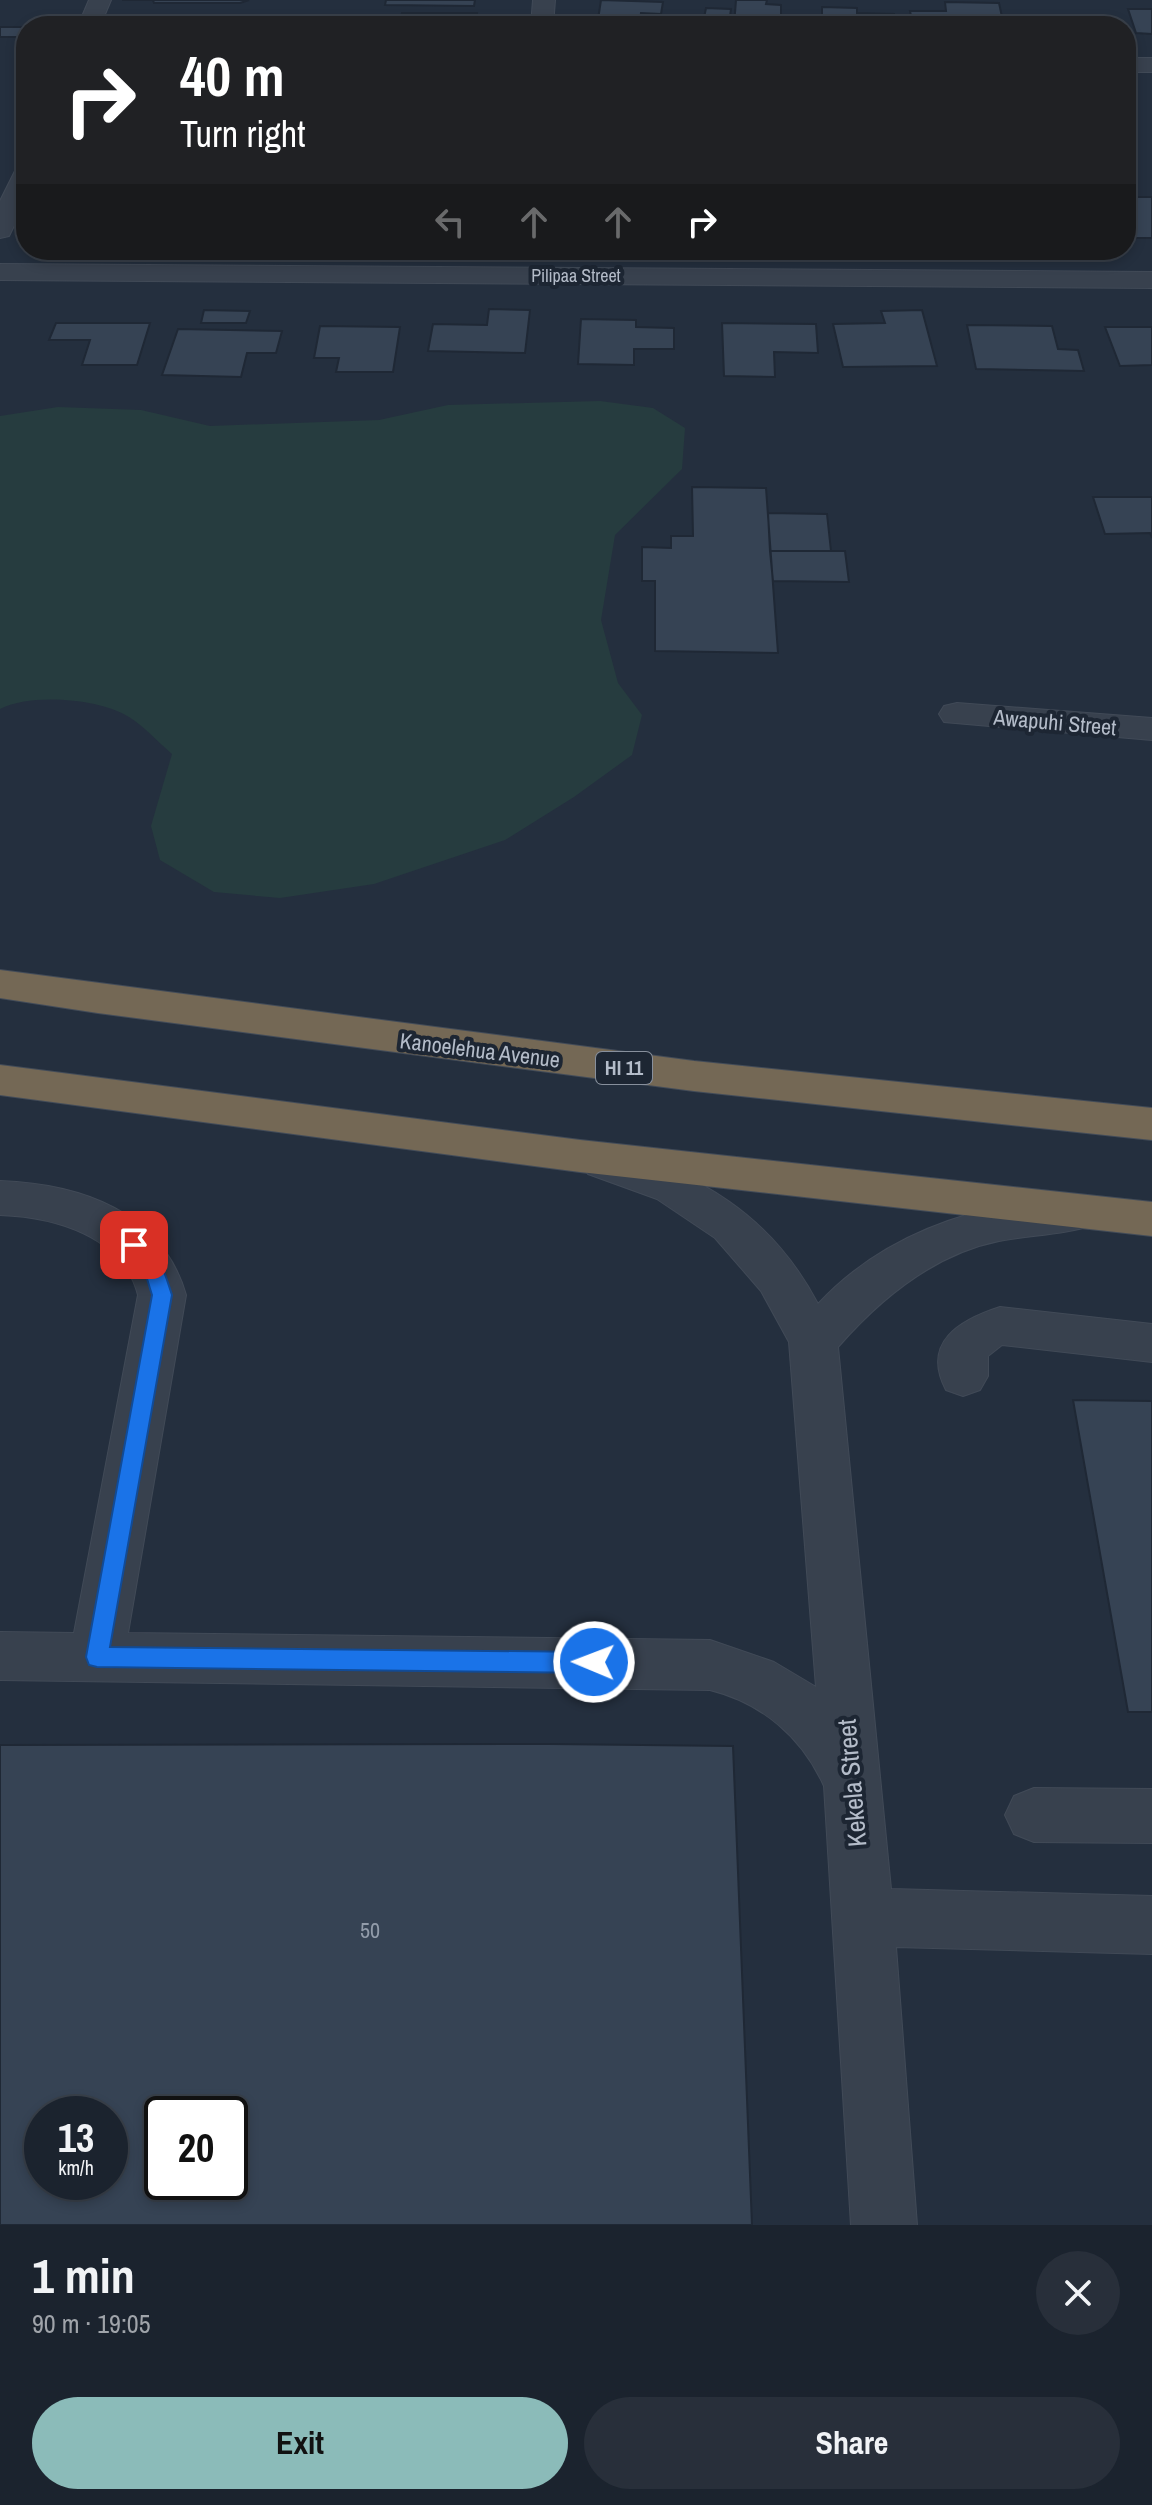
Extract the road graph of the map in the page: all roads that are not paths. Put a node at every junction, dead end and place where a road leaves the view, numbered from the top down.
1 (16, 194) edge
2 (0, 230) edge
3 (0, 272) edge
4 (1152, 280) edge
5 (957, 714) dead end
6 (1152, 729) edge
7 (0, 984) edge
8 (0, 1080) edge
9 (1152, 1124) edge
10 (580, 1156) junction
11 (0, 1198) edge
12 (1092, 1213) junction
13 (1152, 1219) edge
14 (813, 1342) junction
15 (1152, 1343) edge
16 (963, 1376) dead end
17 (0, 1656) edge
18 (97, 1657) junction
19 (855, 1808) junction
20 (1034, 1815) dead end
21 (1152, 1816) edge
22 (864, 1917) junction
23 (1152, 1925) edge
24 (884, 2225) edge

1 - 2 street
3 - 4 street, Pilipaa Street
5 - 6 street, Awapuhi Street
7 - 9 highway, Kanoelehua Avenue / HI 11
8 - 10 highway
10 - 12 highway
10 - 14 street, Kekela Street
11 - 18 street
12 - 13 highway
12 - 14 street
14 - 19 street, Kekela Street
15 - 16 street
17 - 18 street
18 - 19 street
19 - 22 street, Kekela Street
20 - 21 street
22 - 23 street
22 - 24 street, Kekela Street

